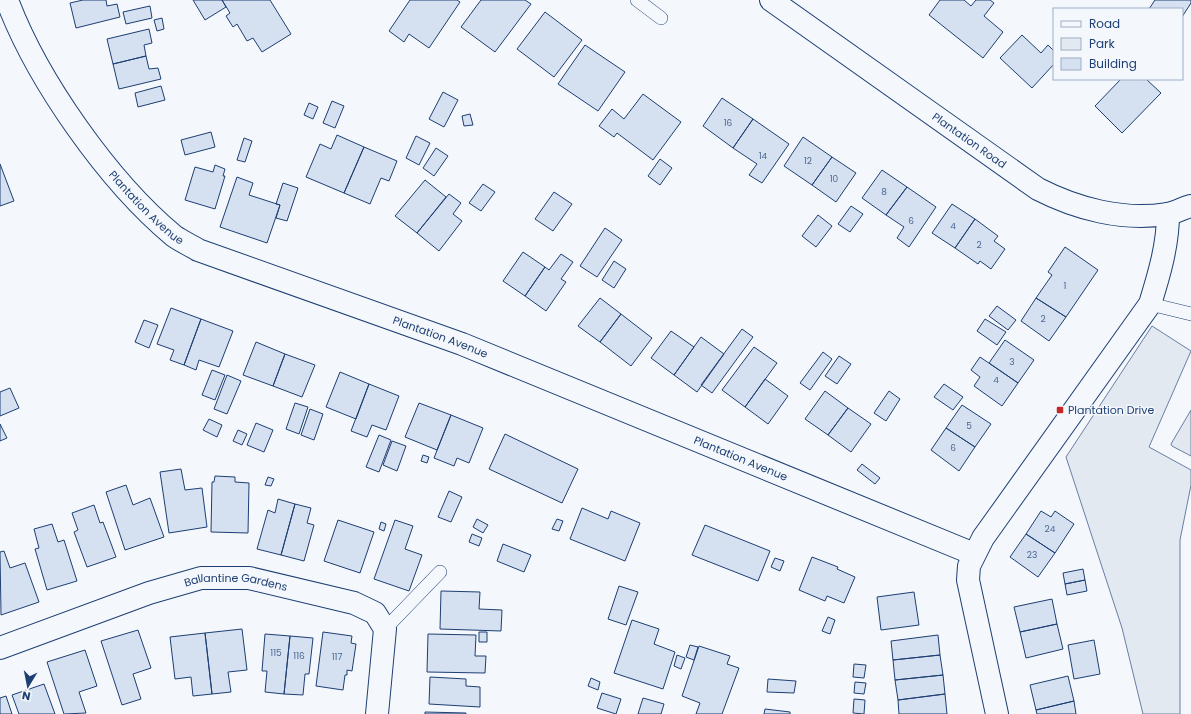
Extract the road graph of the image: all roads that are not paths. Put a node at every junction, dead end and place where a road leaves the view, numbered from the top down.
1 (7, 0) edge
2 (637, 0) edge
3 (771, 0) edge
4 (662, 18) dead end
5 (1191, 206) edge
6 (1168, 214) junction
7 (1150, 304) junction
8 (1191, 314) edge
9 (974, 554) junction
10 (440, 572) dead end
11 (385, 629) junction
12 (0, 648) edge
13 (377, 714) edge
14 (997, 714) edge

1 - 9 street, Plantation Avenue
2 - 4 lane
3 - 6 street, Plantation Road
5 - 6 street, Plantation Road
6 - 7 street
7 - 8 lane
7 - 9 street
9 - 14 street
10 - 11 lane
11 - 12 street, Ballantine Gardens
11 - 13 street

